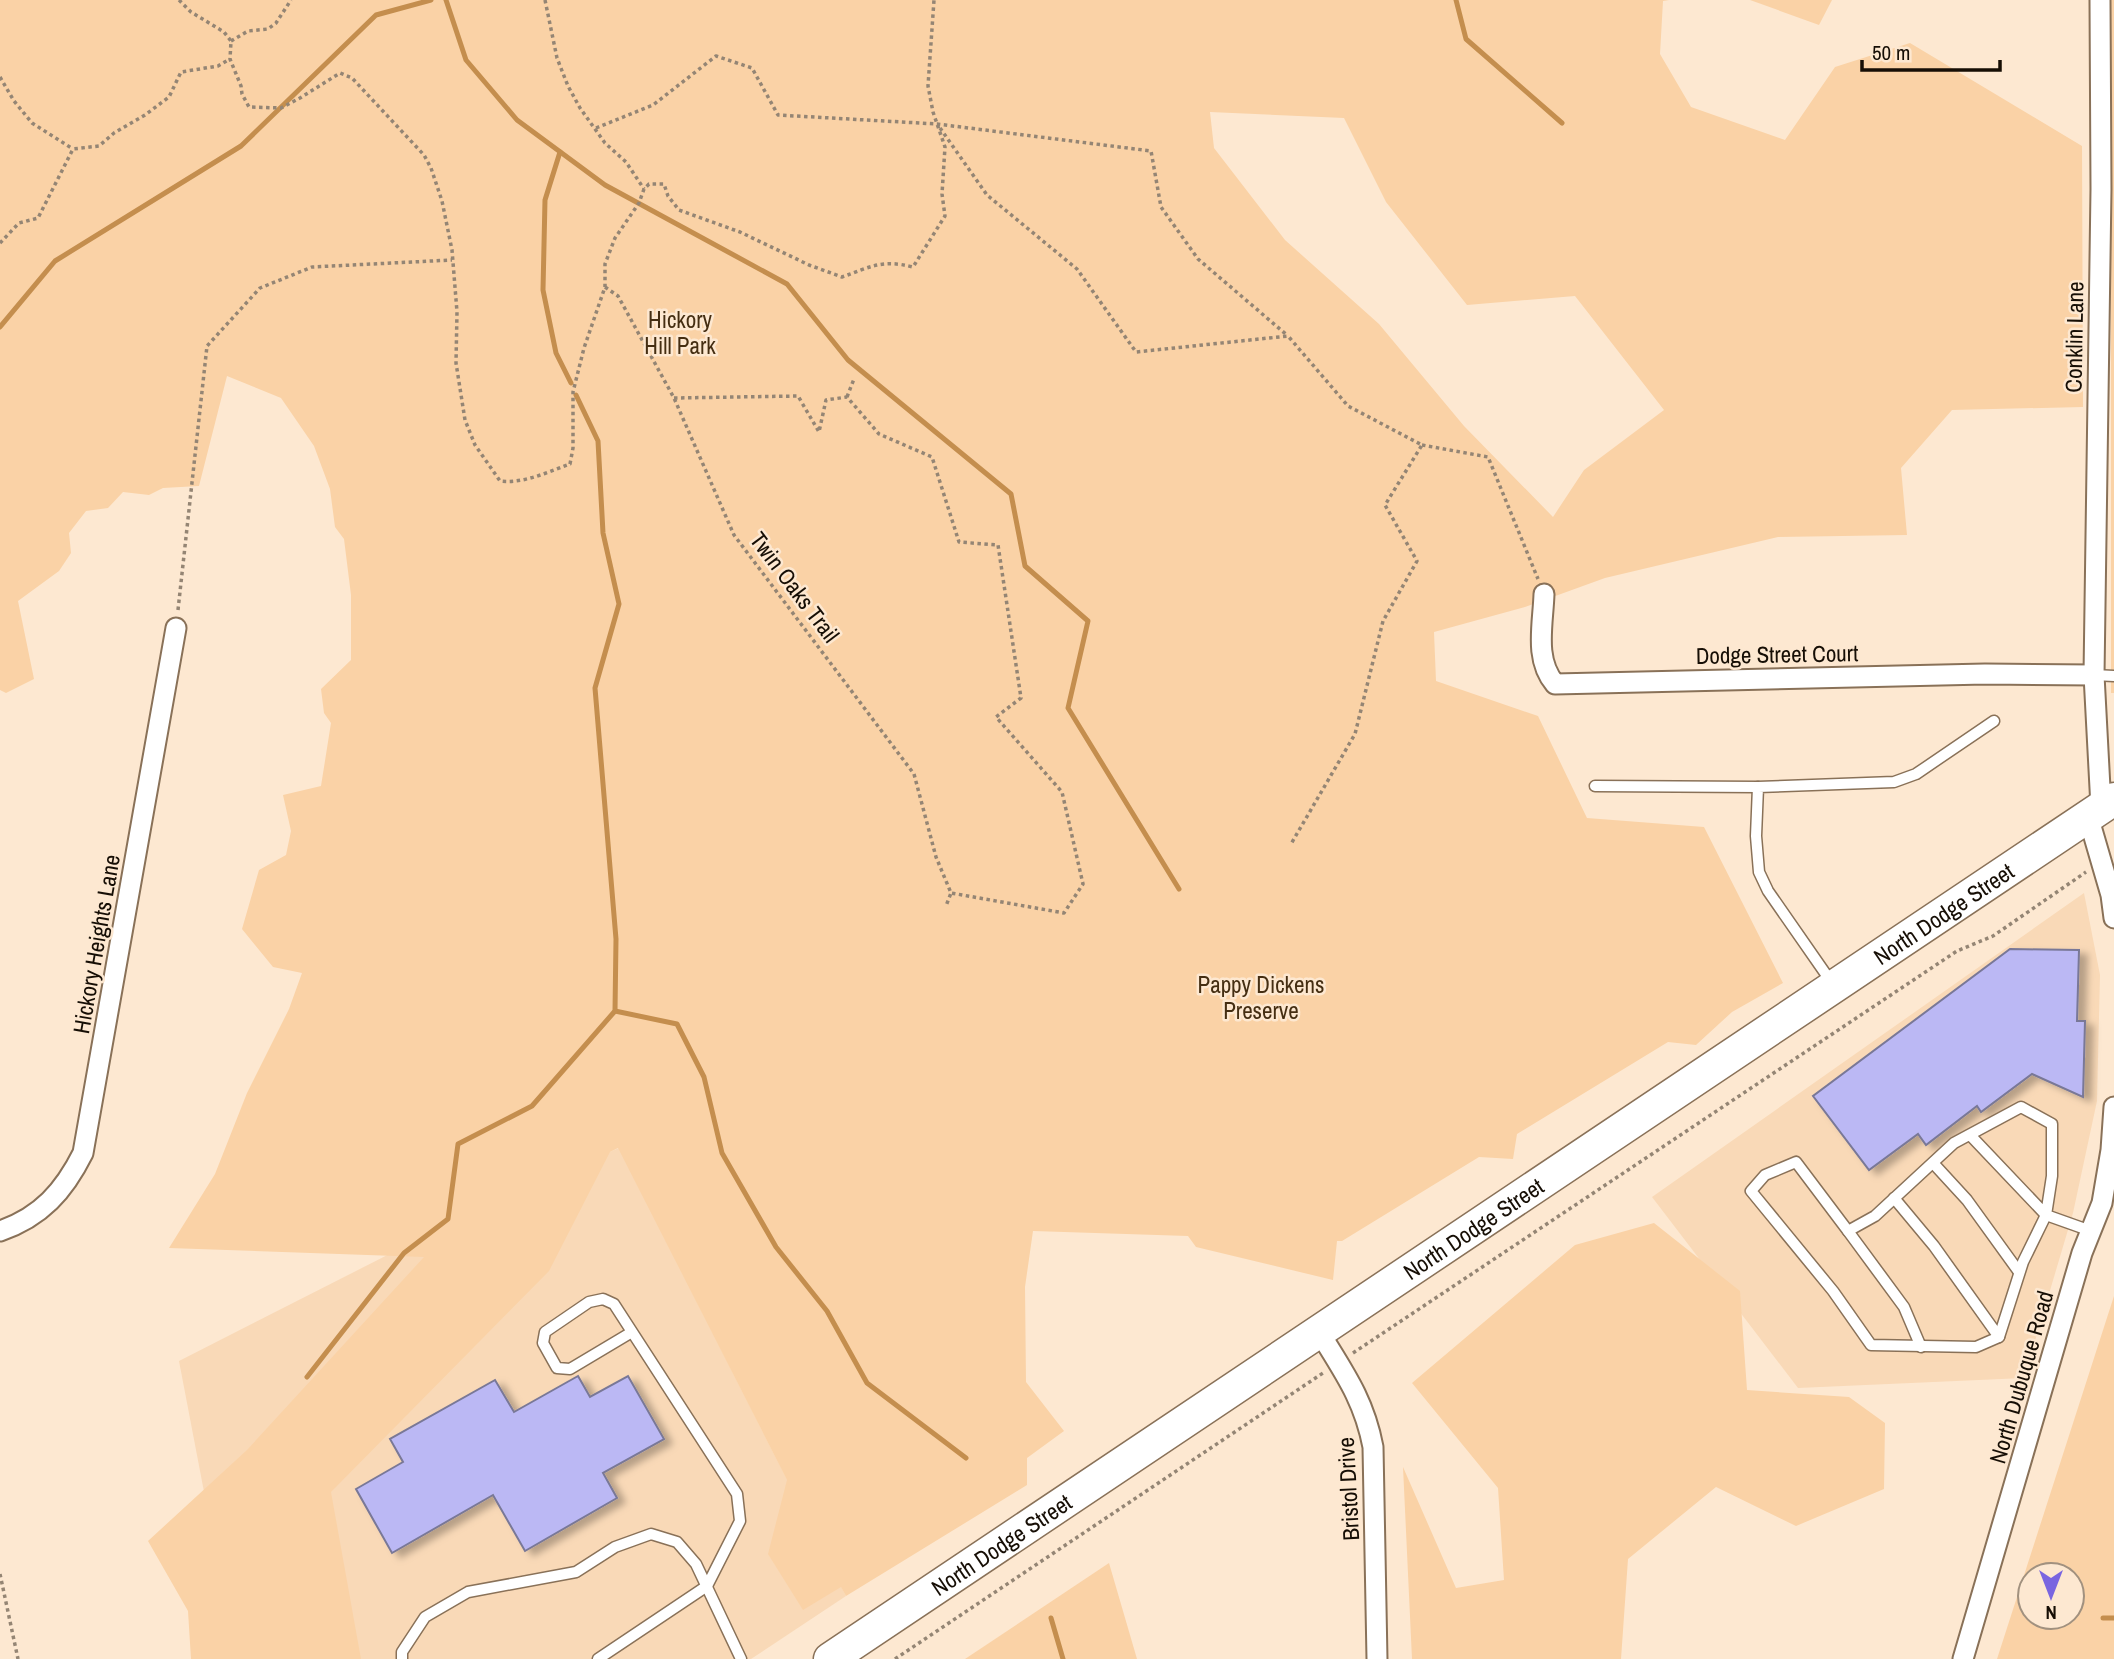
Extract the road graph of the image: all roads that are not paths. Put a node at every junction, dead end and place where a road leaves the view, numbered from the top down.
1 (2100, 0) edge
2 (1544, 594) road end
3 (176, 628) road end
4 (2094, 675) junction
5 (2114, 676) edge
6 (1994, 721) dead end
7 (1595, 786) dead end
8 (1758, 787) junction
9 (2101, 807) edge
10 (2114, 918) edge
11 (1834, 986) junction
12 (2114, 1107) edge
13 (1970, 1135) junction
14 (1933, 1163) junction
15 (2109, 1194) edge
16 (1894, 1198) junction
17 (2046, 1214) junction
18 (0, 1231) edge
19 (1848, 1231) junction
20 (2091, 1231) junction
21 (2019, 1272) junction
22 (1318, 1330) junction
23 (632, 1332) junction
24 (1999, 1337) junction
25 (1921, 1347) junction
26 (707, 1586) junction
27 (402, 1659) edge
28 (598, 1659) edge
29 (741, 1659) edge
30 (830, 1659) edge
31 (1377, 1659) edge
32 (1963, 1659) edge

1 - 4 street, Conklin Lane
2 - 4 street, Dodge Street Court
3 - 18 street, Hickory Heights Lane
4 - 5 lane
4 - 9 street, Conklin Lane
6 - 8 lane
7 - 8 lane
8 - 11 lane
9 - 10 street
9 - 11 main road, North Dodge Street
11 - 22 main road, North Dodge Street
12 - 15 street, North Dubuque Road
13 - 14 lane
13 - 17 lane
13 - 17 lane
14 - 16 lane
14 - 21 lane
15 - 20 street, North Dubuque Road
16 - 19 lane
16 - 24 lane
17 - 20 lane
17 - 21 lane
19 - 25 lane
19 - 25 lane
20 - 32 street, North Dubuque Road
21 - 24 lane
22 - 30 main road, North Dodge Street
22 - 31 street, Bristol Drive
23 - 23 lane
23 - 26 lane
24 - 25 lane
26 - 27 lane
26 - 28 lane
26 - 29 lane

